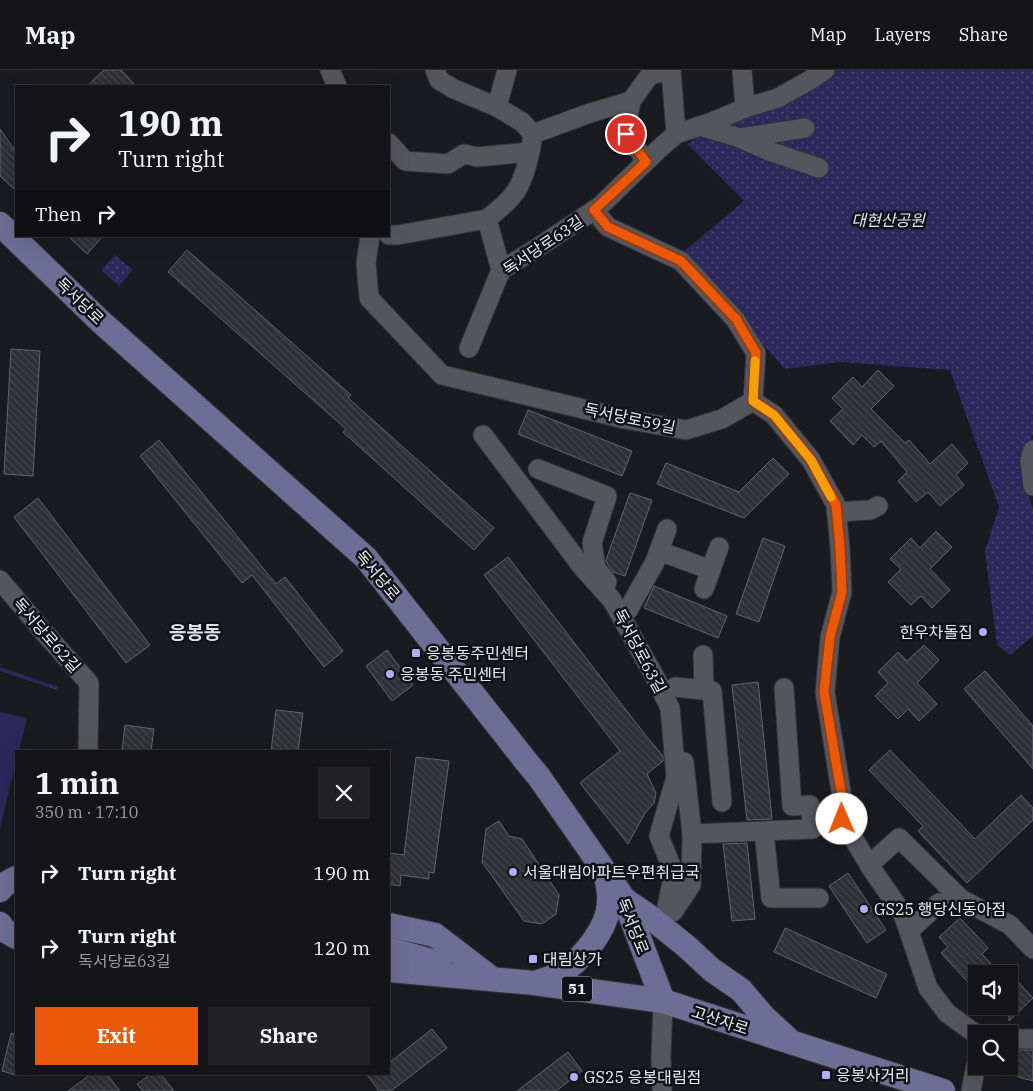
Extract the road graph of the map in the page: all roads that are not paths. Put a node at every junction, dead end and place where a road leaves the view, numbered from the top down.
1 (330, 70) edge
2 (435, 70) edge
3 (507, 70) edge
4 (671, 70) edge
5 (742, 70) edge
6 (815, 74) edge
7 (337, 85) edge
8 (631, 101) junction
9 (497, 108) junction
10 (745, 108) junction
11 (698, 126) junction
12 (805, 128) dead end
13 (676, 134) junction
14 (740, 138) junction
15 (390, 143) edge
16 (532, 143) junction
17 (646, 162) junction
18 (819, 168) dead end
19 (594, 210) junction
20 (487, 219) junction
21 (0, 224) edge
22 (390, 235) edge
23 (370, 237) edge
24 (501, 270) junction
25 (469, 348) dead end
26 (753, 401) junction
27 (483, 435) dead end
28 (1033, 450) edge
29 (538, 469) dead end
30 (1033, 486) edge
31 (878, 506) dead end
32 (836, 512) junction
33 (667, 529) dead end
34 (719, 546) dead end
35 (659, 551) junction
36 (711, 570) junction
37 (0, 580) edge
38 (704, 589) dead end
39 (628, 610) junction
40 (703, 655) dead end
41 (674, 686) junction
42 (784, 688) dead end
43 (704, 690) junction
44 (88, 750) edge
45 (722, 802) dead end
46 (764, 832) junction
47 (692, 834) junction
48 (869, 865) junction
49 (605, 870) junction
50 (15, 879) edge
51 (0, 890) edge
52 (0, 896) edge
53 (15, 898) edge
54 (819, 898) dead end
55 (624, 900) junction
56 (938, 902) dead end
57 (0, 919) edge
58 (15, 922) edge
59 (0, 924) edge
60 (390, 925) edge
61 (909, 932) junction
62 (15, 936) edge
63 (390, 949) edge
64 (1033, 949) edge
65 (390, 970) edge
66 (491, 978) junction
67 (534, 983) junction
68 (390, 985) edge
69 (663, 1002) junction
70 (968, 1028) edge
71 (1018, 1039) edge
72 (1033, 1039) edge
73 (794, 1044) junction
74 (974, 1075) edge
75 (895, 1084) edge
76 (662, 1091) edge
77 (943, 1091) edge
78 (971, 1091) edge

1 - 7 street
2 - 9 street
3 - 9 street
4 - 8 street
4 - 13 street
5 - 10 street
6 - 10 street, 독서당로63길
8 - 16 street
8 - 17 street
9 - 16 street
10 - 11 street, 독서당로63길
11 - 13 street, 독서당로63길
11 - 14 street
12 - 14 street
13 - 17 street, 독서당로63길
14 - 18 street
15 - 16 street
16 - 20 street
17 - 19 street, 독서당로63길
19 - 24 street, 독서당로63길
19 - 26 street
20 - 22 street
20 - 24 street
21 - 49 main road, 독서당로
23 - 26 street, 독서당로59길
24 - 25 street, 독서당로63길
26 - 32 street
27 - 47 street, 독서당로63길
28 - 30 street
29 - 39 street
31 - 32 street
32 - 48 street
33 - 35 street
34 - 36 street
35 - 36 street
35 - 39 street
36 - 38 street
37 - 44 street, 독서당로62길
39 - 41 street
40 - 43 street
41 - 43 street
41 - 47 street
42 - 46 street
43 - 45 street
46 - 47 street
46 - 54 street
48 - 61 street
48 - 64 street
49 - 55 main road, 독서당로
49 - 67 main road
50 - 51 main road
52 - 53 main road
55 - 69 main road, 독서당로
55 - 73 main road
56 - 61 street
57 - 58 main road
59 - 62 main road
60 - 66 main road
61 - 70 street
63 - 66 main road, 고산자로 / 51
65 - 66 main road, 고산자로 / 51
66 - 67 main road, 고산자로 / 51
66 - 68 main road
67 - 69 main road, 고산자로 / 51
69 - 73 main road, 고산자로 / 51
69 - 76 street
71 - 72 street
73 - 75 main road, 고산자로 / 51
74 - 78 street
75 - 77 main road, 고산자로 / 51

